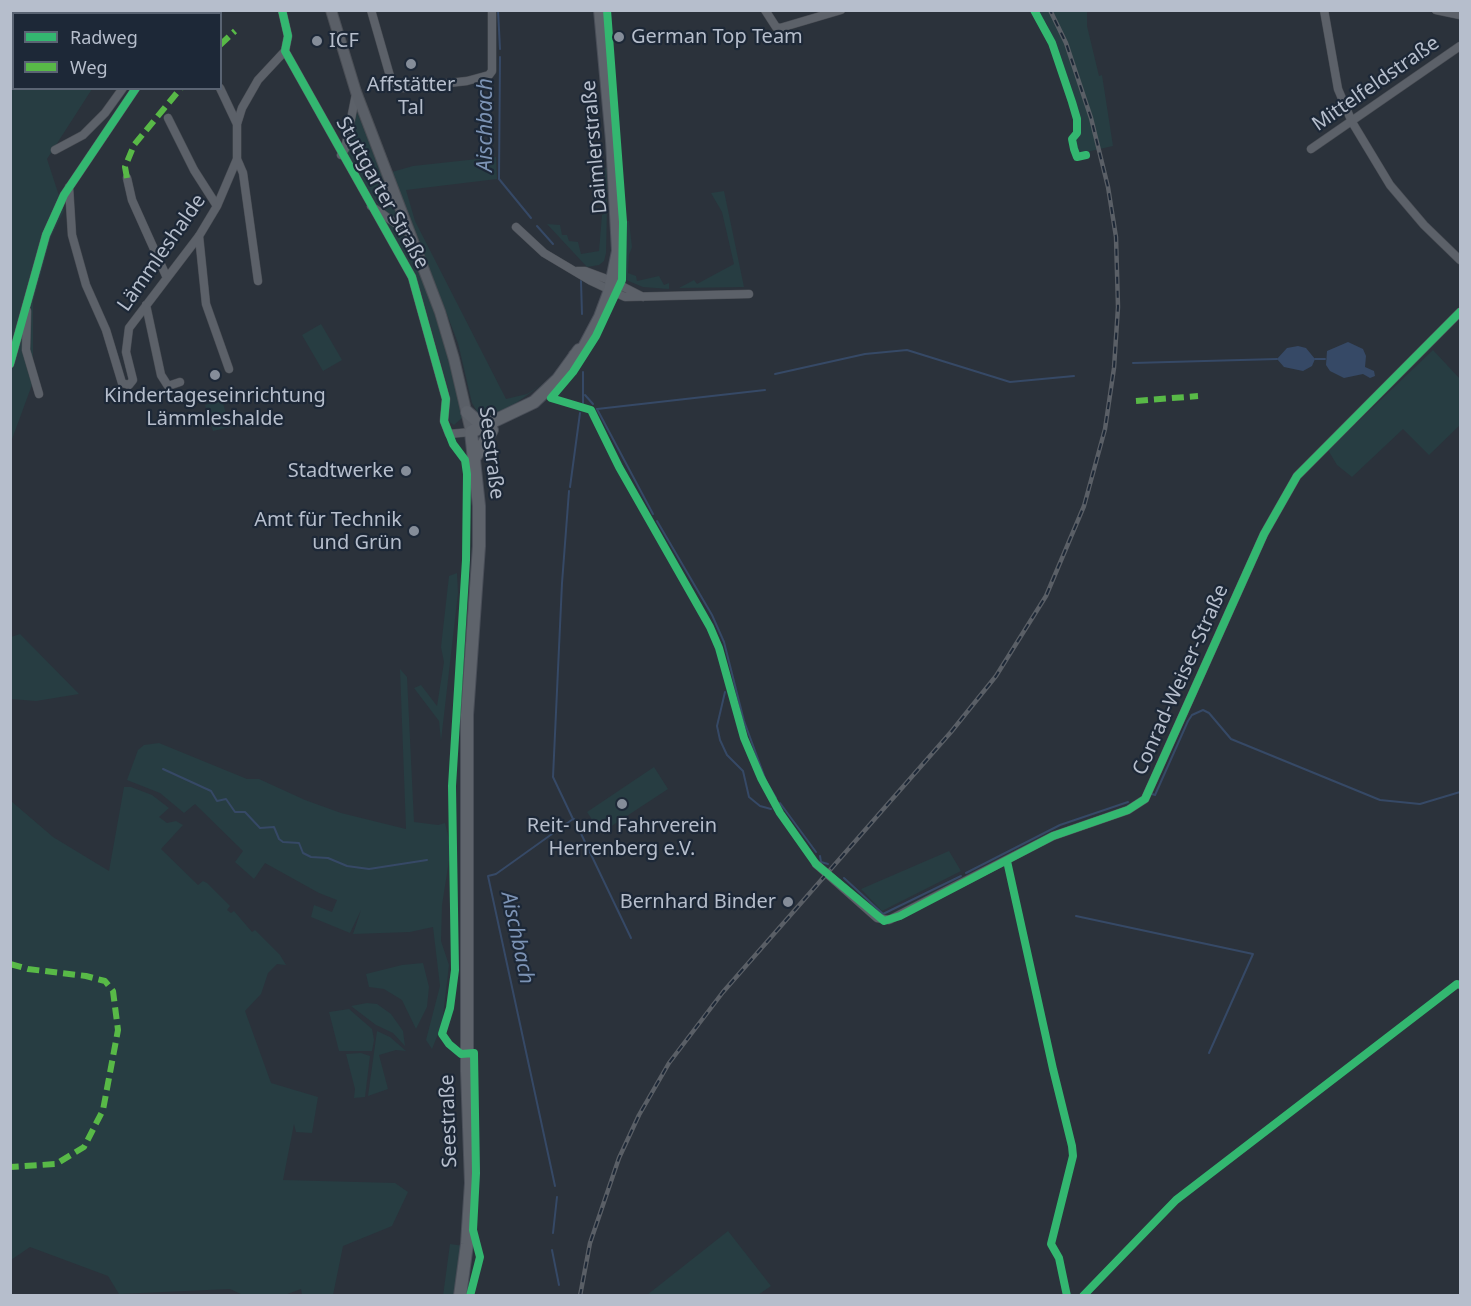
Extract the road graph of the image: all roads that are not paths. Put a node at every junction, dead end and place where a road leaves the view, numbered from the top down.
1 (282, 10) edge
2 (331, 10) edge
3 (371, 10) edge
4 (492, 10) edge
5 (600, 10) edge
6 (765, 10) edge
7 (840, 10) edge
8 (1324, 10) edge
9 (1436, 10) edge
10 (1461, 15) edge
11 (1461, 46) edge
12 (285, 51) junction
13 (122, 90) edge
14 (135, 90) edge
15 (221, 90) edge
16 (356, 92) junction
17 (168, 118) dead end
18 (1352, 122) junction
19 (237, 124) junction
20 (1311, 149) dead end
21 (55, 150) dead end
22 (341, 155) junction
23 (237, 159) junction
24 (127, 178) dead end
25 (69, 187) junction
26 (370, 205) junction
27 (218, 206) junction
28 (516, 226) dead end
29 (412, 234) junction
30 (199, 236) junction
31 (1461, 260) edge
32 (166, 278) junction
33 (258, 281) dead end
34 (608, 285) junction
35 (749, 294) dead end
36 (27, 298) junction
37 (146, 305) junction
38 (1461, 312) edge
39 (10, 364) edge
40 (228, 369) dead end
41 (180, 382) dead end
42 (39, 394) dead end
43 (467, 412) junction
44 (489, 426) junction
45 (471, 432) junction
46 (474, 457) junction
47 (816, 864) dead end
48 (460, 1296) edge

1 - 12 street, Stuttgarter Straße
2 - 16 main road, Seestraße
3 - 4 street
5 - 34 main road, Daimlerstraße
6 - 7 street
8 - 18 street
9 - 10 street
11 - 18 street, Mittelfeldstraße
12 - 19 street, Lämmleshalde
12 - 22 street, Stuttgarter Straße
13 - 21 street
14 - 25 street
15 - 19 street
16 - 22 street, Seestraße
16 - 29 main road, Seestraße
17 - 27 street
18 - 20 street, Mittelfeldstraße
18 - 31 street
19 - 23 street, Lämmleshalde
22 - 26 street, Stuttgarter Straße
23 - 27 street, Lämmleshalde
23 - 33 street
24 - 32 street
25 - 36 street
25 - 37 street, Lämmleshalde
26 - 29 street
26 - 45 street, Stuttgarter Straße
27 - 30 street, Lämmleshalde
28 - 34 street
29 - 43 main road, Seestraße
30 - 32 street, Lämmleshalde
30 - 40 street
32 - 37 street, Lämmleshalde
34 - 35 street
34 - 44 main road, Daimlerstraße
36 - 39 street
36 - 42 street
37 - 41 street
38 - 47 street, Conrad-Weiser-Straße
43 - 44 main road
43 - 45 main road, Seestraße
44 - 45 main road, Daimlerstraße
44 - 46 main road
45 - 46 main road, Seestraße
46 - 48 main road, Seestraße

